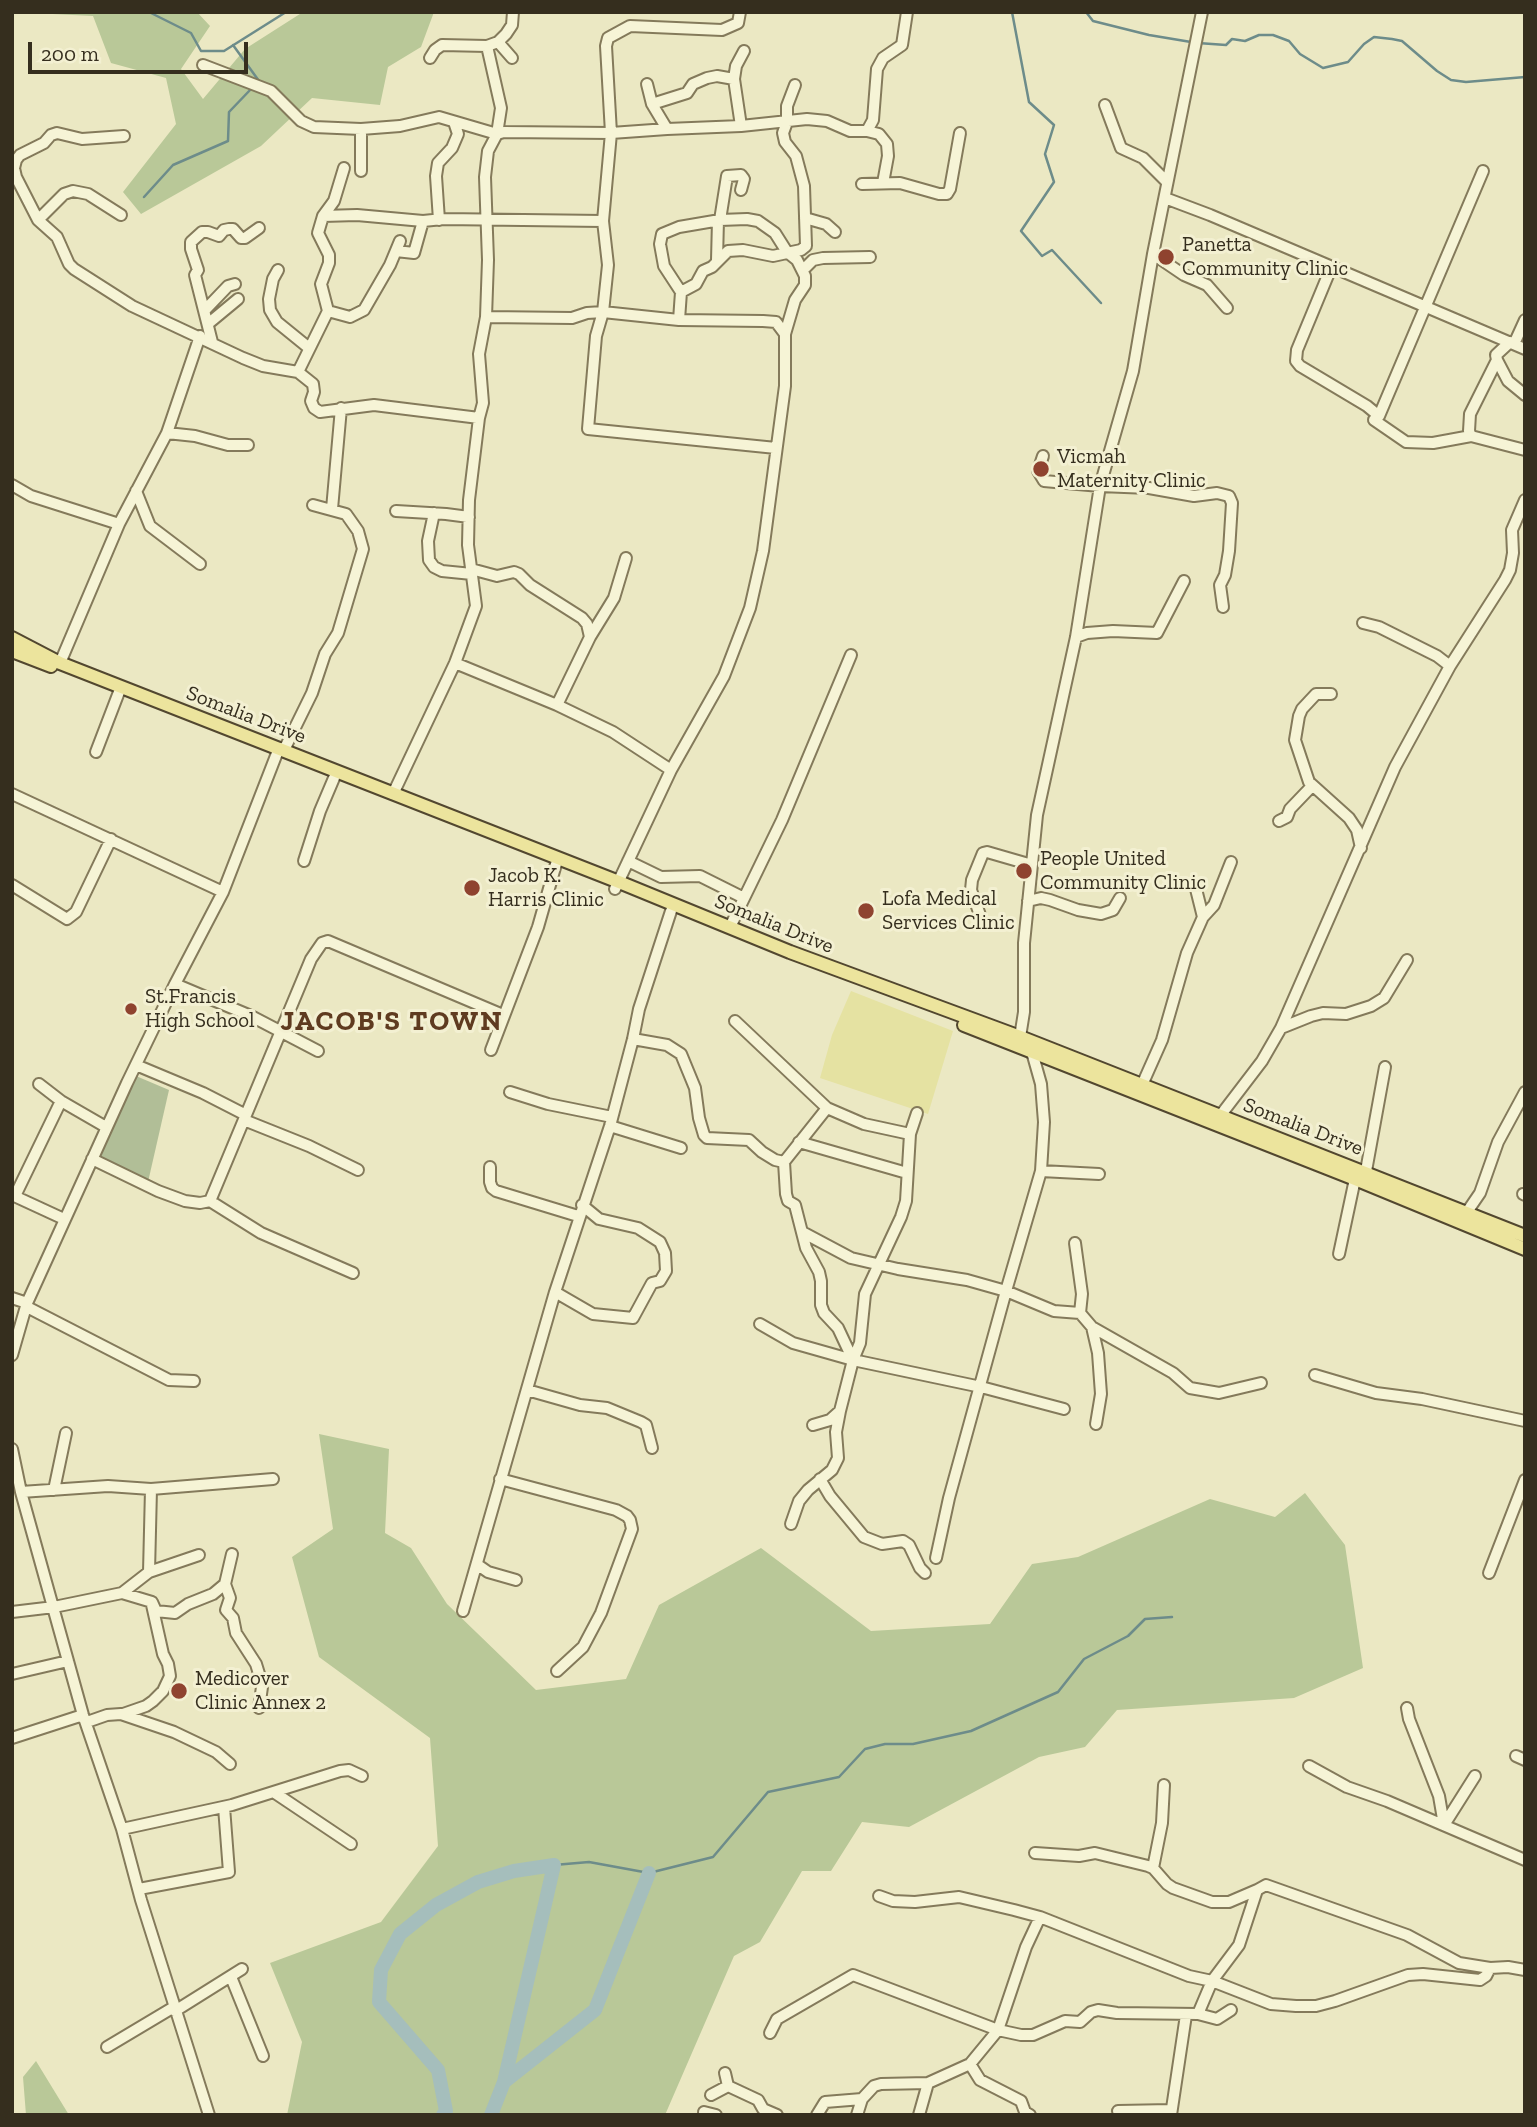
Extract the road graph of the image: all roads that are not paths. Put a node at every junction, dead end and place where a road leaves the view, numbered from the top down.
1 (513, 12) edge
2 (740, 12) edge
3 (907, 12) edge
4 (1201, 16) edge
5 (493, 44) junction
6 (744, 51) dead end
7 (429, 58) dead end
8 (512, 58) dead end
9 (203, 65) dead end
10 (734, 79) junction
11 (647, 84) dead end
12 (795, 85) dead end
13 (652, 103) junction
14 (1105, 105) dead end
15 (454, 121) junction
16 (787, 122) junction
17 (741, 126) junction
18 (360, 129) junction
19 (667, 129) junction
20 (867, 131) junction
21 (611, 132) junction
22 (960, 133) dead end
23 (497, 134) junction
24 (124, 136) dead end
25 (344, 168) dead end
26 (361, 171) dead end
27 (1483, 171) dead end
28 (1167, 182) junction
29 (883, 183) junction
30 (862, 184) dead end
31 (741, 190) dead end
32 (1165, 198) junction
33 (121, 215) dead end
34 (323, 216) junction
35 (805, 218) junction
36 (38, 220) junction
37 (439, 220) junction
38 (719, 220) junction
39 (423, 221) junction
40 (488, 221) junction
41 (603, 221) junction
42 (259, 228) dead end
43 (835, 232) dead end
44 (787, 252) junction
45 (1153, 254) junction
46 (870, 257) dead end
47 (717, 260) junction
48 (1331, 268) junction
49 (278, 270) dead end
50 (803, 270) junction
51 (235, 284) dead end
52 (681, 292) junction
53 (238, 299) dead end
54 (1424, 307) junction
55 (1227, 308) dead end
56 (205, 310) junction
57 (328, 311) junction
58 (603, 312) junction
59 (486, 317) junction
60 (679, 320) junction
61 (1525, 320) edge
62 (209, 323) junction
63 (785, 334) junction
64 (200, 337) junction
65 (212, 341) junction
66 (1512, 343) junction
67 (309, 348) junction
68 (1525, 349) edge
69 (1497, 360) junction
70 (299, 372) junction
71 (1525, 395) edge
72 (341, 408) junction
73 (1379, 416) junction
74 (479, 418) junction
75 (167, 433) junction
76 (1471, 436) junction
77 (248, 445) dead end
78 (776, 449) junction
79 (1525, 450) edge
80 (1043, 456) dead end
81 (12, 485) edge
82 (1100, 486) junction
83 (136, 492) junction
84 (1525, 500) edge
85 (313, 505) dead end
86 (332, 509) junction
87 (396, 511) dead end
88 (434, 513) junction
89 (469, 517) junction
90 (119, 524) junction
91 (626, 558) dead end
92 (200, 564) dead end
93 (472, 572) junction
94 (1184, 581) dead end
95 (1223, 607) dead end
96 (1363, 623) dead end
97 (590, 637) junction
98 (1076, 637) junction
99 (12, 638) edge
100 (12, 651) edge
101 (851, 655) dead end
102 (60, 663) junction
103 (456, 663) junction
104 (1450, 666) junction
105 (119, 692) junction
106 (1331, 694) dead end
107 (557, 705) junction
108 (279, 751) junction
109 (96, 752) dead end
110 (671, 770) junction
111 (334, 778) junction
112 (1312, 786) junction
113 (393, 793) junction
114 (12, 794) edge
115 (1279, 821) dead end
116 (111, 839) junction
117 (1361, 848) junction
118 (304, 861) dead end
119 (628, 861) junction
120 (1231, 862) dead end
121 (556, 864) junction
122 (1032, 865) junction
123 (12, 885) edge
124 (617, 885) junction
125 (1195, 885) dead end
126 (223, 892) junction
127 (744, 898) junction
128 (1120, 898) dead end
129 (1028, 901) junction
130 (671, 911) junction
131 (980, 915) dead end
132 (1203, 917) junction
133 (730, 927) junction
134 (1408, 960) dead end
135 (174, 984) junction
136 (503, 1015) junction
137 (735, 1021) dead end
138 (1281, 1028) junction
139 (281, 1032) junction
140 (1020, 1037) junction
141 (634, 1039) junction
142 (491, 1050) dead end
143 (318, 1051) dead end
144 (1032, 1052) junction
145 (136, 1065) junction
146 (1385, 1066) dead end
147 (39, 1084) dead end
148 (1142, 1085) junction
149 (510, 1092) dead end
150 (1525, 1092) edge
151 (61, 1101) junction
152 (827, 1108) junction
153 (918, 1114) dead end
154 (1220, 1116) junction
155 (245, 1117) junction
156 (611, 1122) junction
157 (106, 1127) junction
158 (910, 1134) junction
159 (799, 1142) junction
160 (681, 1148) dead end
161 (92, 1159) junction
162 (784, 1162) junction
163 (490, 1167) dead end
164 (358, 1170) dead end
165 (1041, 1171) junction
166 (907, 1172) junction
167 (1099, 1174) dead end
168 (1360, 1175) junction
169 (14, 1195) edge
170 (210, 1201) junction
171 (580, 1211) junction
172 (1467, 1212) junction
173 (64, 1219) junction
174 (804, 1233) junction
175 (1525, 1236) edge
176 (1075, 1243) dead end
177 (1525, 1250) edge
178 (1339, 1254) dead end
179 (878, 1265) junction
180 (353, 1273) dead end
181 (1006, 1291) junction
182 (555, 1292) junction
183 (12, 1298) edge
184 (27, 1305) junction
185 (1080, 1313) junction
186 (761, 1324) dead end
187 (1092, 1327) junction
188 (12, 1355) edge
189 (853, 1360) junction
190 (1315, 1375) dead end
191 (194, 1381) dead end
192 (1261, 1382) dead end
193 (981, 1387) junction
194 (527, 1390) junction
195 (1064, 1409) dead end
196 (840, 1411) junction
197 (1525, 1421) edge
198 (1096, 1424) dead end
199 (813, 1425) dead end
200 (66, 1433) dead end
201 (652, 1448) dead end
202 (12, 1449) edge
203 (273, 1479) dead end
204 (500, 1479) junction
205 (820, 1479) junction
206 (1525, 1480) edge
207 (151, 1489) junction
208 (54, 1490) junction
209 (21, 1492) junction
210 (791, 1524) dead end
211 (199, 1555) dead end
212 (232, 1555) dead end
213 (936, 1558) dead end
214 (478, 1565) junction
215 (149, 1572) junction
216 (925, 1573) dead end
217 (1489, 1573) dead end
218 (516, 1580) dead end
219 (225, 1584) junction
220 (122, 1593) junction
221 (152, 1602) junction
222 (54, 1607) junction
223 (463, 1611) dead end
224 (12, 1612) edge
225 (68, 1661) junction
226 (557, 1671) dead end
227 (12, 1674) edge
228 (259, 1708) dead end
229 (1407, 1709) dead end
230 (121, 1714) junction
231 (85, 1719) junction
232 (12, 1738) edge
233 (230, 1764) dead end
234 (1309, 1766) dead end
235 (362, 1776) dead end
236 (1475, 1776) dead end
237 (1164, 1784) dead end
238 (275, 1793) junction
239 (224, 1807) junction
240 (1444, 1825) junction
241 (122, 1829) junction
242 (351, 1844) dead end
243 (1035, 1853) dead end
244 (1525, 1860) edge
245 (1153, 1868) junction
246 (139, 1889) junction
247 (1257, 1890) junction
248 (880, 1896) dead end
249 (1040, 1917) junction
250 (1490, 1968) junction
251 (242, 1969) dead end
252 (1525, 1970) edge
253 (230, 1977) junction
254 (1212, 1981) junction
255 (175, 2009) junction
256 (1231, 2010) dead end
257 (1198, 2014) junction
258 (1186, 2015) junction
259 (998, 2030) junction
260 (770, 2033) dead end
261 (107, 2047) dead end
262 (263, 2056) dead end
263 (970, 2064) junction
264 (725, 2073) dead end
265 (928, 2083) junction
266 (728, 2086) junction
267 (711, 2095) dead end
268 (862, 2099) junction
269 (763, 2109) junction
270 (1118, 2111) dead end
271 (1171, 2112) edge
272 (209, 2115) edge
273 (752, 2115) edge
274 (777, 2115) edge
275 (817, 2115) edge
276 (857, 2115) edge
277 (919, 2115) edge
278 (1030, 2115) edge

1 - 5 street
2 - 21 street
3 - 20 street
4 - 28 street
5 - 7 street
5 - 8 street
5 - 23 street
6 - 10 street
9 - 18 street
10 - 13 street
10 - 17 street
11 - 13 street
12 - 16 street
13 - 19 street
14 - 28 street
15 - 18 street
15 - 23 street
15 - 37 street
16 - 17 street
16 - 20 street
16 - 35 street
17 - 19 street
18 - 26 street
19 - 21 street
20 - 29 street
21 - 23 street
21 - 41 street
22 - 29 street
23 - 40 street
24 - 36 street
25 - 34 street
27 - 54 street
28 - 32 street
29 - 30 street
31 - 38 street
32 - 45 street
32 - 48 street
33 - 36 street
34 - 39 street
34 - 57 street
35 - 43 street
35 - 44 street
36 - 64 street
37 - 39 street
37 - 40 street
38 - 44 street
38 - 47 street
38 - 52 street
39 - 57 street
40 - 41 street
40 - 59 street
41 - 58 street
42 - 56 street
44 - 47 street
44 - 50 street
45 - 55 street
45 - 82 street
46 - 50 street
47 - 52 street
48 - 54 street
48 - 73 street
49 - 67 street
50 - 63 street
51 - 56 street
52 - 60 street
53 - 62 street
54 - 66 street
54 - 73 street
56 - 62 street
57 - 67 street
58 - 59 street
58 - 60 street
58 - 78 street
59 - 74 street
60 - 63 street
61 - 66 street
62 - 65 street
63 - 78 street
64 - 65 street
64 - 75 street
65 - 70 street
66 - 68 street
66 - 69 street
67 - 70 street
69 - 71 street
69 - 76 street
70 - 72 street
72 - 74 street
72 - 86 street
73 - 76 street
74 - 89 street
75 - 77 street
75 - 83 street
76 - 79 street
78 - 110 street
80 - 82 street
81 - 90 street
82 - 95 street
82 - 98 street
83 - 90 street
83 - 92 street
84 - 104 street
85 - 86 street
86 - 108 street
87 - 88 street
88 - 89 street
88 - 93 street
89 - 93 street
90 - 102 street
91 - 97 street
93 - 97 street
93 - 103 street
94 - 98 street
96 - 104 street
97 - 107 street
98 - 122 street
99 - 102 main road, Somalia Drive
100 - 105 main road, Somalia Drive
101 - 127 street
102 - 108 main road, Somalia Drive
103 - 107 street
103 - 113 street
104 - 117 street
105 - 108 main road, Somalia Drive
105 - 109 street
106 - 112 street
107 - 110 street
108 - 111 main road, Somalia Drive
108 - 113 main road, Somalia Drive
108 - 126 street
110 - 119 street
111 - 118 street
111 - 121 main road, Somalia Drive
112 - 115 street
112 - 117 street
113 - 124 main road, Somalia Drive
114 - 116 street
116 - 123 street
116 - 126 street
117 - 138 street
119 - 124 street
119 - 127 street
120 - 132 street
121 - 124 main road, Somalia Drive
121 - 136 street
122 - 129 street
122 - 131 street
124 - 130 main road, Somalia Drive
124 - 133 main road, Somalia Drive
125 - 132 street
126 - 135 street
127 - 133 street
128 - 129 street
129 - 140 street
130 - 141 street
130 - 144 main road, Somalia Drive
132 - 148 street
133 - 140 main road, Somalia Drive
134 - 138 street
135 - 139 street
135 - 145 street
136 - 139 street
136 - 142 street
137 - 152 street
138 - 154 street
139 - 143 street
139 - 155 street
140 - 148 main road, Somalia Drive
141 - 156 street
141 - 162 street
144 - 165 street
144 - 168 main road, Somalia Drive
145 - 155 street
145 - 157 street
146 - 168 street
147 - 151 street
148 - 154 main road, Somalia Drive
149 - 156 street
150 - 172 street
151 - 157 street
151 - 169 street
152 - 158 street
152 - 159 street
153 - 158 street
154 - 168 main road, Somalia Drive
155 - 164 street
155 - 170 street
156 - 160 street
156 - 171 street
157 - 161 street
158 - 166 street
159 - 162 street
159 - 166 street
161 - 170 street
161 - 173 street
162 - 174 street
163 - 171 street
165 - 167 street
165 - 181 street
166 - 179 street
168 - 172 main road, Somalia Drive
168 - 177 main road, Somalia Drive
168 - 178 street
169 - 173 street
170 - 180 street
171 - 182 street
171 - 182 street
172 - 175 main road, Somalia Drive
173 - 184 street
174 - 179 street
174 - 189 street
176 - 185 street
179 - 181 street
179 - 189 street
181 - 185 street
181 - 193 street
182 - 194 street
183 - 184 street
184 - 188 street
184 - 191 street
185 - 187 street
186 - 189 street
187 - 192 street
187 - 198 street
189 - 193 street
189 - 196 street
190 - 197 street
193 - 195 street
193 - 213 street
194 - 201 street
194 - 204 street
196 - 199 street
196 - 205 street
200 - 208 street
202 - 209 street
203 - 207 street
204 - 214 street
204 - 226 street
205 - 210 street
205 - 216 street
206 - 217 street
207 - 208 street
207 - 215 street
208 - 209 street
209 - 222 street
211 - 215 street
212 - 219 street
214 - 218 street
214 - 223 street
215 - 220 street
219 - 221 street
219 - 228 street
220 - 221 street
220 - 222 street
221 - 230 street
222 - 224 street
222 - 225 street
225 - 227 street
225 - 231 street
229 - 240 street
230 - 231 street
230 - 233 street
231 - 232 street
231 - 241 street
234 - 240 street
235 - 238 street
236 - 240 street
237 - 245 street
238 - 239 street
238 - 242 street
239 - 241 street
239 - 246 street
240 - 244 street
241 - 246 street
243 - 245 street
245 - 247 street
246 - 255 street
247 - 250 street
247 - 254 street
248 - 249 street
249 - 254 street
249 - 259 street
250 - 252 street
250 - 254 street
251 - 253 street
253 - 255 street
253 - 262 street
254 - 257 street
255 - 261 street
255 - 272 street
256 - 257 street
257 - 258 street
258 - 259 street
258 - 271 street
259 - 260 street
259 - 263 street
263 - 265 street
263 - 278 street
264 - 266 street
265 - 268 street
265 - 277 street
266 - 267 street
266 - 269 street
268 - 275 street
268 - 276 street
269 - 273 street
269 - 274 street
270 - 271 street

